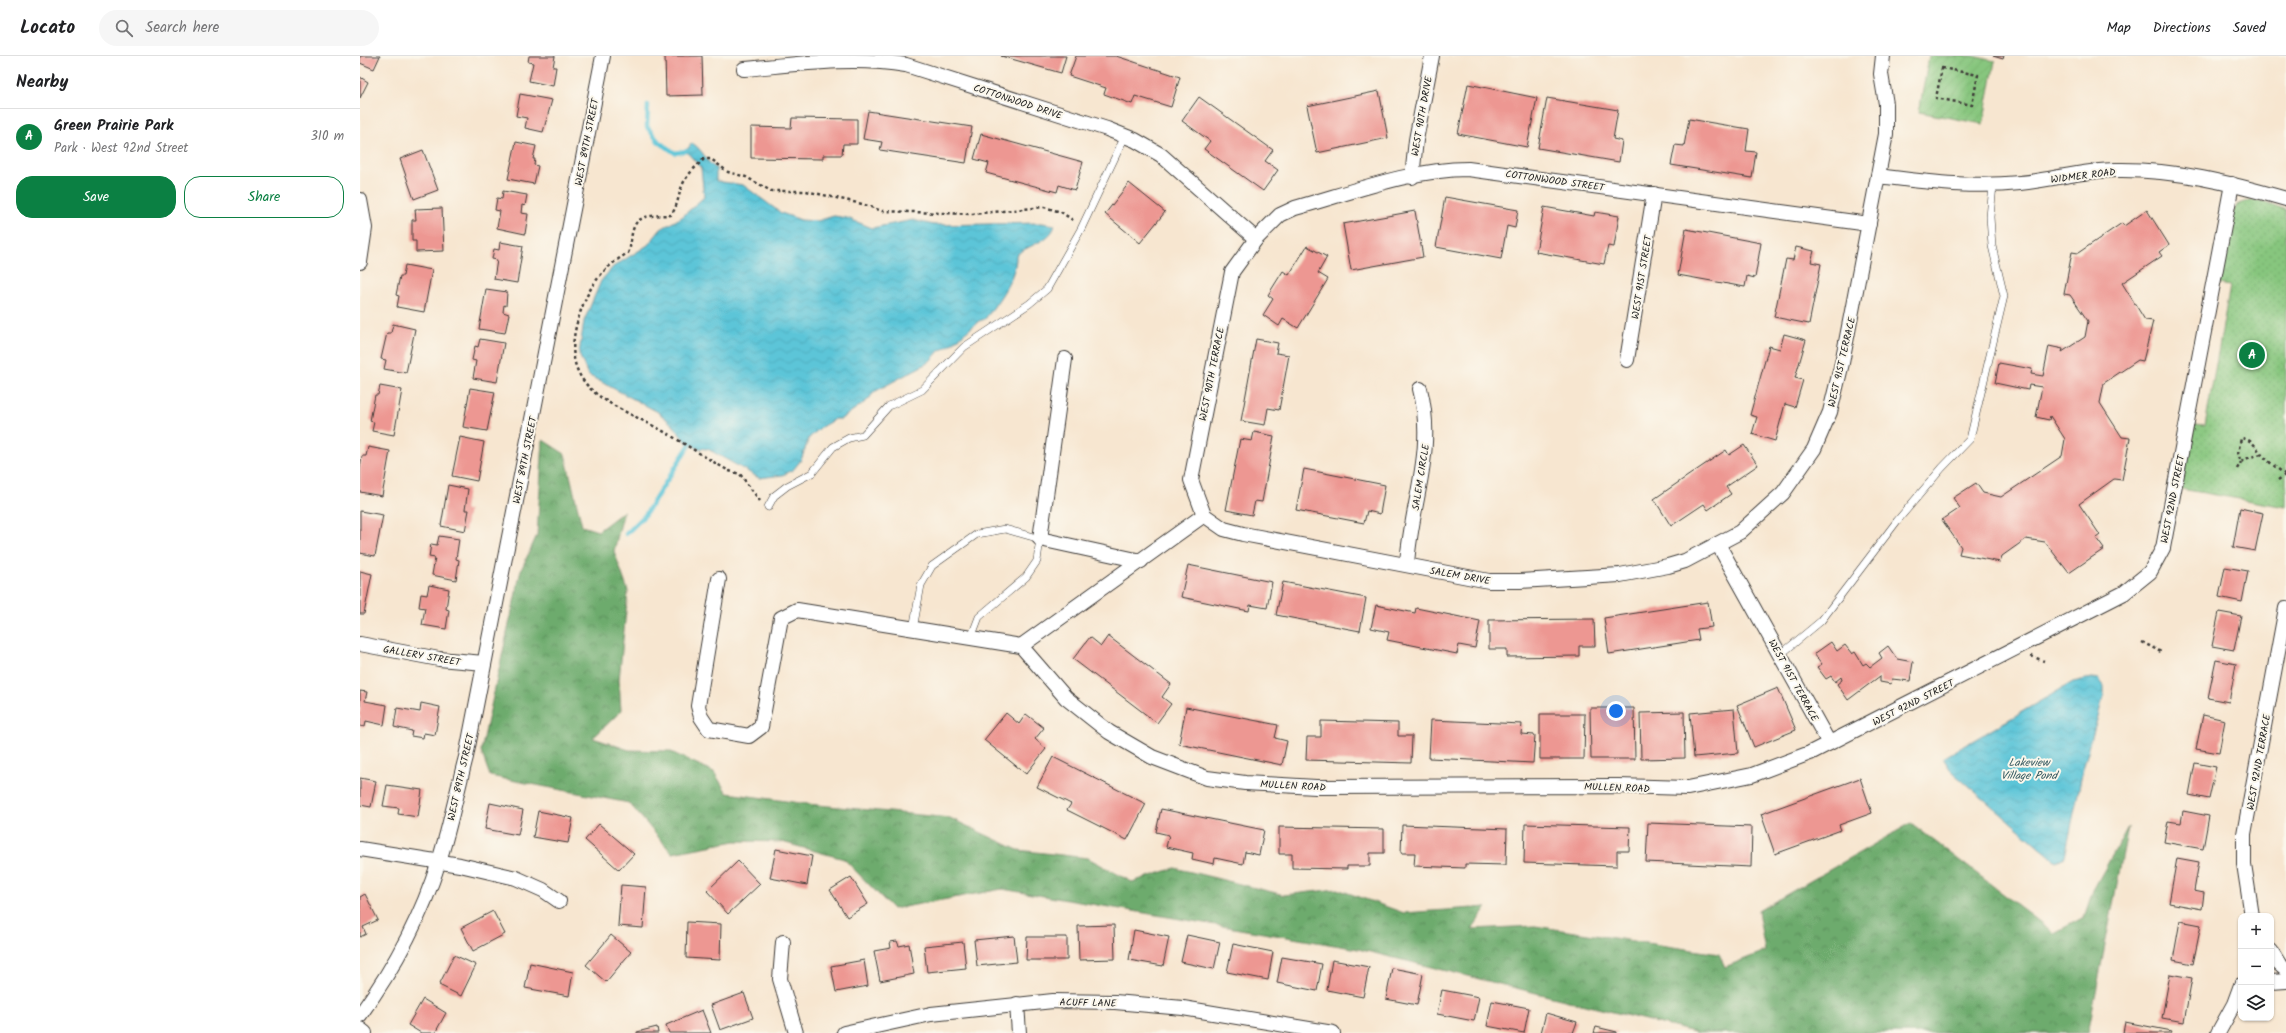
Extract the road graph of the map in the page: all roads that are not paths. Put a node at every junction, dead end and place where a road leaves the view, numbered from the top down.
1 (603, 56) edge
2 (1432, 56) edge
3 (1883, 56) edge
4 (744, 69) dead end
5 (1124, 136) junction
6 (1412, 176) junction
7 (1878, 176) junction
8 (2232, 184) junction
9 (1992, 185) junction
10 (1654, 194) junction
11 (360, 200) edge
12 (2286, 200) edge
13 (1869, 224) junction
14 (1256, 239) junction
15 (360, 262) edge
16 (1065, 360) dead end
17 (1627, 360) dead end
18 (1420, 389) dead end
19 (768, 507) road end
20 (1204, 515) junction
21 (1040, 538) junction
22 (1718, 544) junction
23 (1141, 560) junction
24 (1407, 564) junction
25 (719, 579) dead end
26 (2286, 608) edge
27 (913, 629) junction
28 (971, 638) junction
29 (360, 644) edge
30 (1021, 646) junction
31 (1780, 655) junction
32 (484, 663) junction
33 (1829, 743) junction
34 (360, 849) edge
35 (439, 862) junction
36 (559, 901) dead end
37 (2252, 913) edge
38 (783, 942) dead end
39 (2274, 956) edge
40 (2286, 970) edge
41 (2286, 981) edge
42 (2274, 982) edge
43 (2238, 1000) edge
44 (1017, 1004) junction
45 (360, 1016) edge
46 (1264, 1028) edge
47 (360, 1029) edge
48 (365, 1033) edge
49 (796, 1033) edge
50 (844, 1033) edge
51 (1019, 1033) edge
52 (1333, 1033) edge
53 (2218, 1033) edge

1 - 32 street, WEST 89TH STREET
2 - 6 street, WEST 90TH DRIVE
3 - 7 street, WEST 91ST TERRACE
4 - 5 street, COTTONWOOD DRIVE
5 - 14 street, COTTONWOOD DRIVE
5 - 19 lane
6 - 10 street, COTTONWOOD STREET
6 - 14 street, COTTONWOOD STREET
7 - 9 street, WIDMER ROAD
7 - 13 street, WEST 91ST TERRACE
8 - 9 street, WIDMER ROAD
8 - 12 street, WIDMER ROAD
8 - 33 street, WEST 92ND STREET
9 - 31 lane
10 - 13 street, COTTONWOOD STREET
10 - 17 street, WEST 91ST STREET
11 - 15 street
13 - 22 street, WEST 91ST TERRACE
14 - 20 street, WEST 90TH TERRACE
16 - 21 street
18 - 24 street, SALEM CIRCLE
20 - 23 street
20 - 24 street, SALEM DRIVE
21 - 23 street
21 - 27 lane
21 - 28 lane
22 - 24 street, SALEM DRIVE
22 - 31 street, WEST 91ST TERRACE
23 - 30 street
25 - 27 street
26 - 37 street, WEST 92ND TERRACE
27 - 28 street
28 - 30 street
29 - 32 street, GALLERY STREET
30 - 33 street, MULLEN ROAD
31 - 33 street, WEST 91ST TERRACE
32 - 35 street, WEST 89TH STREET
34 - 35 street
35 - 36 street
35 - 45 street, WEST 89TH STREET
38 - 49 street
39 - 40 street
41 - 42 street
43 - 53 street
44 - 46 street, ACUFF LANE
44 - 50 street, ACUFF LANE
44 - 51 street
46 - 52 street, ACUFF LANE
47 - 48 street

